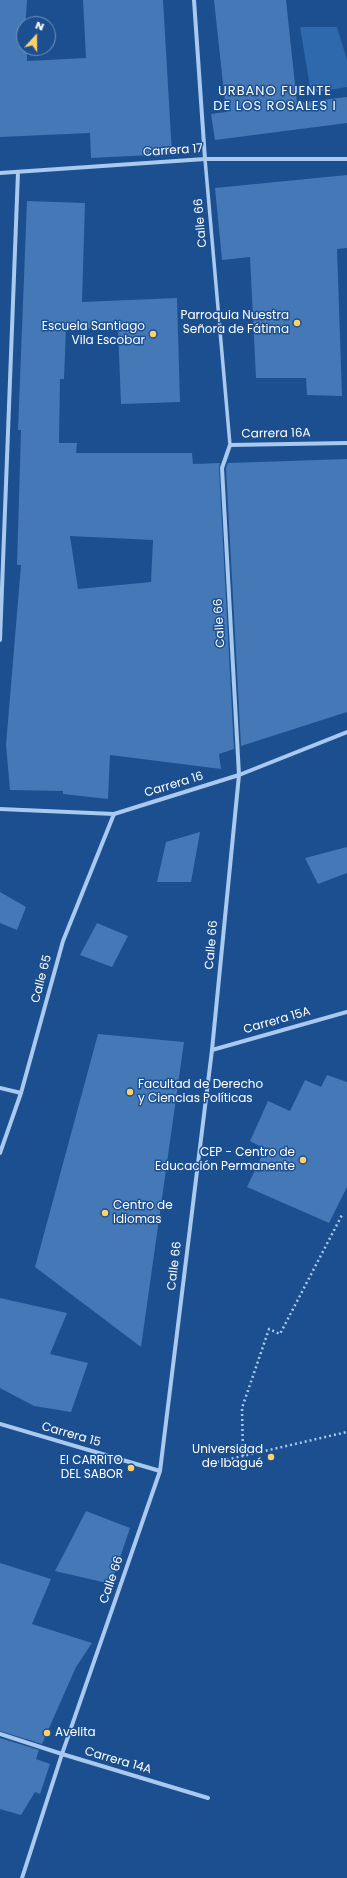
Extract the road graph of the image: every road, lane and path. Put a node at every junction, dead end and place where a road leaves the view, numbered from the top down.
1 (194, 0) edge
2 (205, 159) junction
3 (347, 159) edge
4 (18, 172) junction
5 (0, 173) edge
6 (347, 444) edge
7 (230, 445) junction
8 (222, 468) joint
9 (0, 640) edge
10 (347, 732) edge
11 (239, 775) junction
12 (0, 809) edge
13 (114, 814) junction
14 (347, 1012) edge
15 (212, 1050) junction
16 (0, 1088) edge
17 (21, 1092) junction
18 (0, 1153) edge
19 (343, 1213) dead end
20 (0, 1424) edge
21 (347, 1432) edge
22 (243, 1456) junction
23 (217, 1462) dead end
24 (160, 1471) junction
25 (0, 1734) edge
26 (62, 1754) junction
27 (208, 1798) dead end
28 (22, 1878) edge

1 - 2 street, Calle 66
2 - 3 street, Carrera 17
2 - 4 street, Carrera 17
2 - 7 street, Calle 66
4 - 5 street, Carrera 17
4 - 9 street
6 - 7 street, Carrera 16A
7 - 8 street, Carrera 16A
8 - 11 street, Calle 66
10 - 11 street, Carrera 16
11 - 13 street, Carrera 16
11 - 15 street, Calle 66
12 - 13 street, Carrera 16
13 - 17 street, Calle 65
14 - 15 street, Carrera 15A
15 - 24 street, Calle 66
16 - 17 street
17 - 18 street, Calle 65
19 - 22 path
20 - 24 street, Carrera 15
21 - 22 path
22 - 23 path
24 - 26 street, Calle 66
25 - 26 street, Carrera 14A
26 - 27 street, Carrera 14A
26 - 28 street, Calle 66

